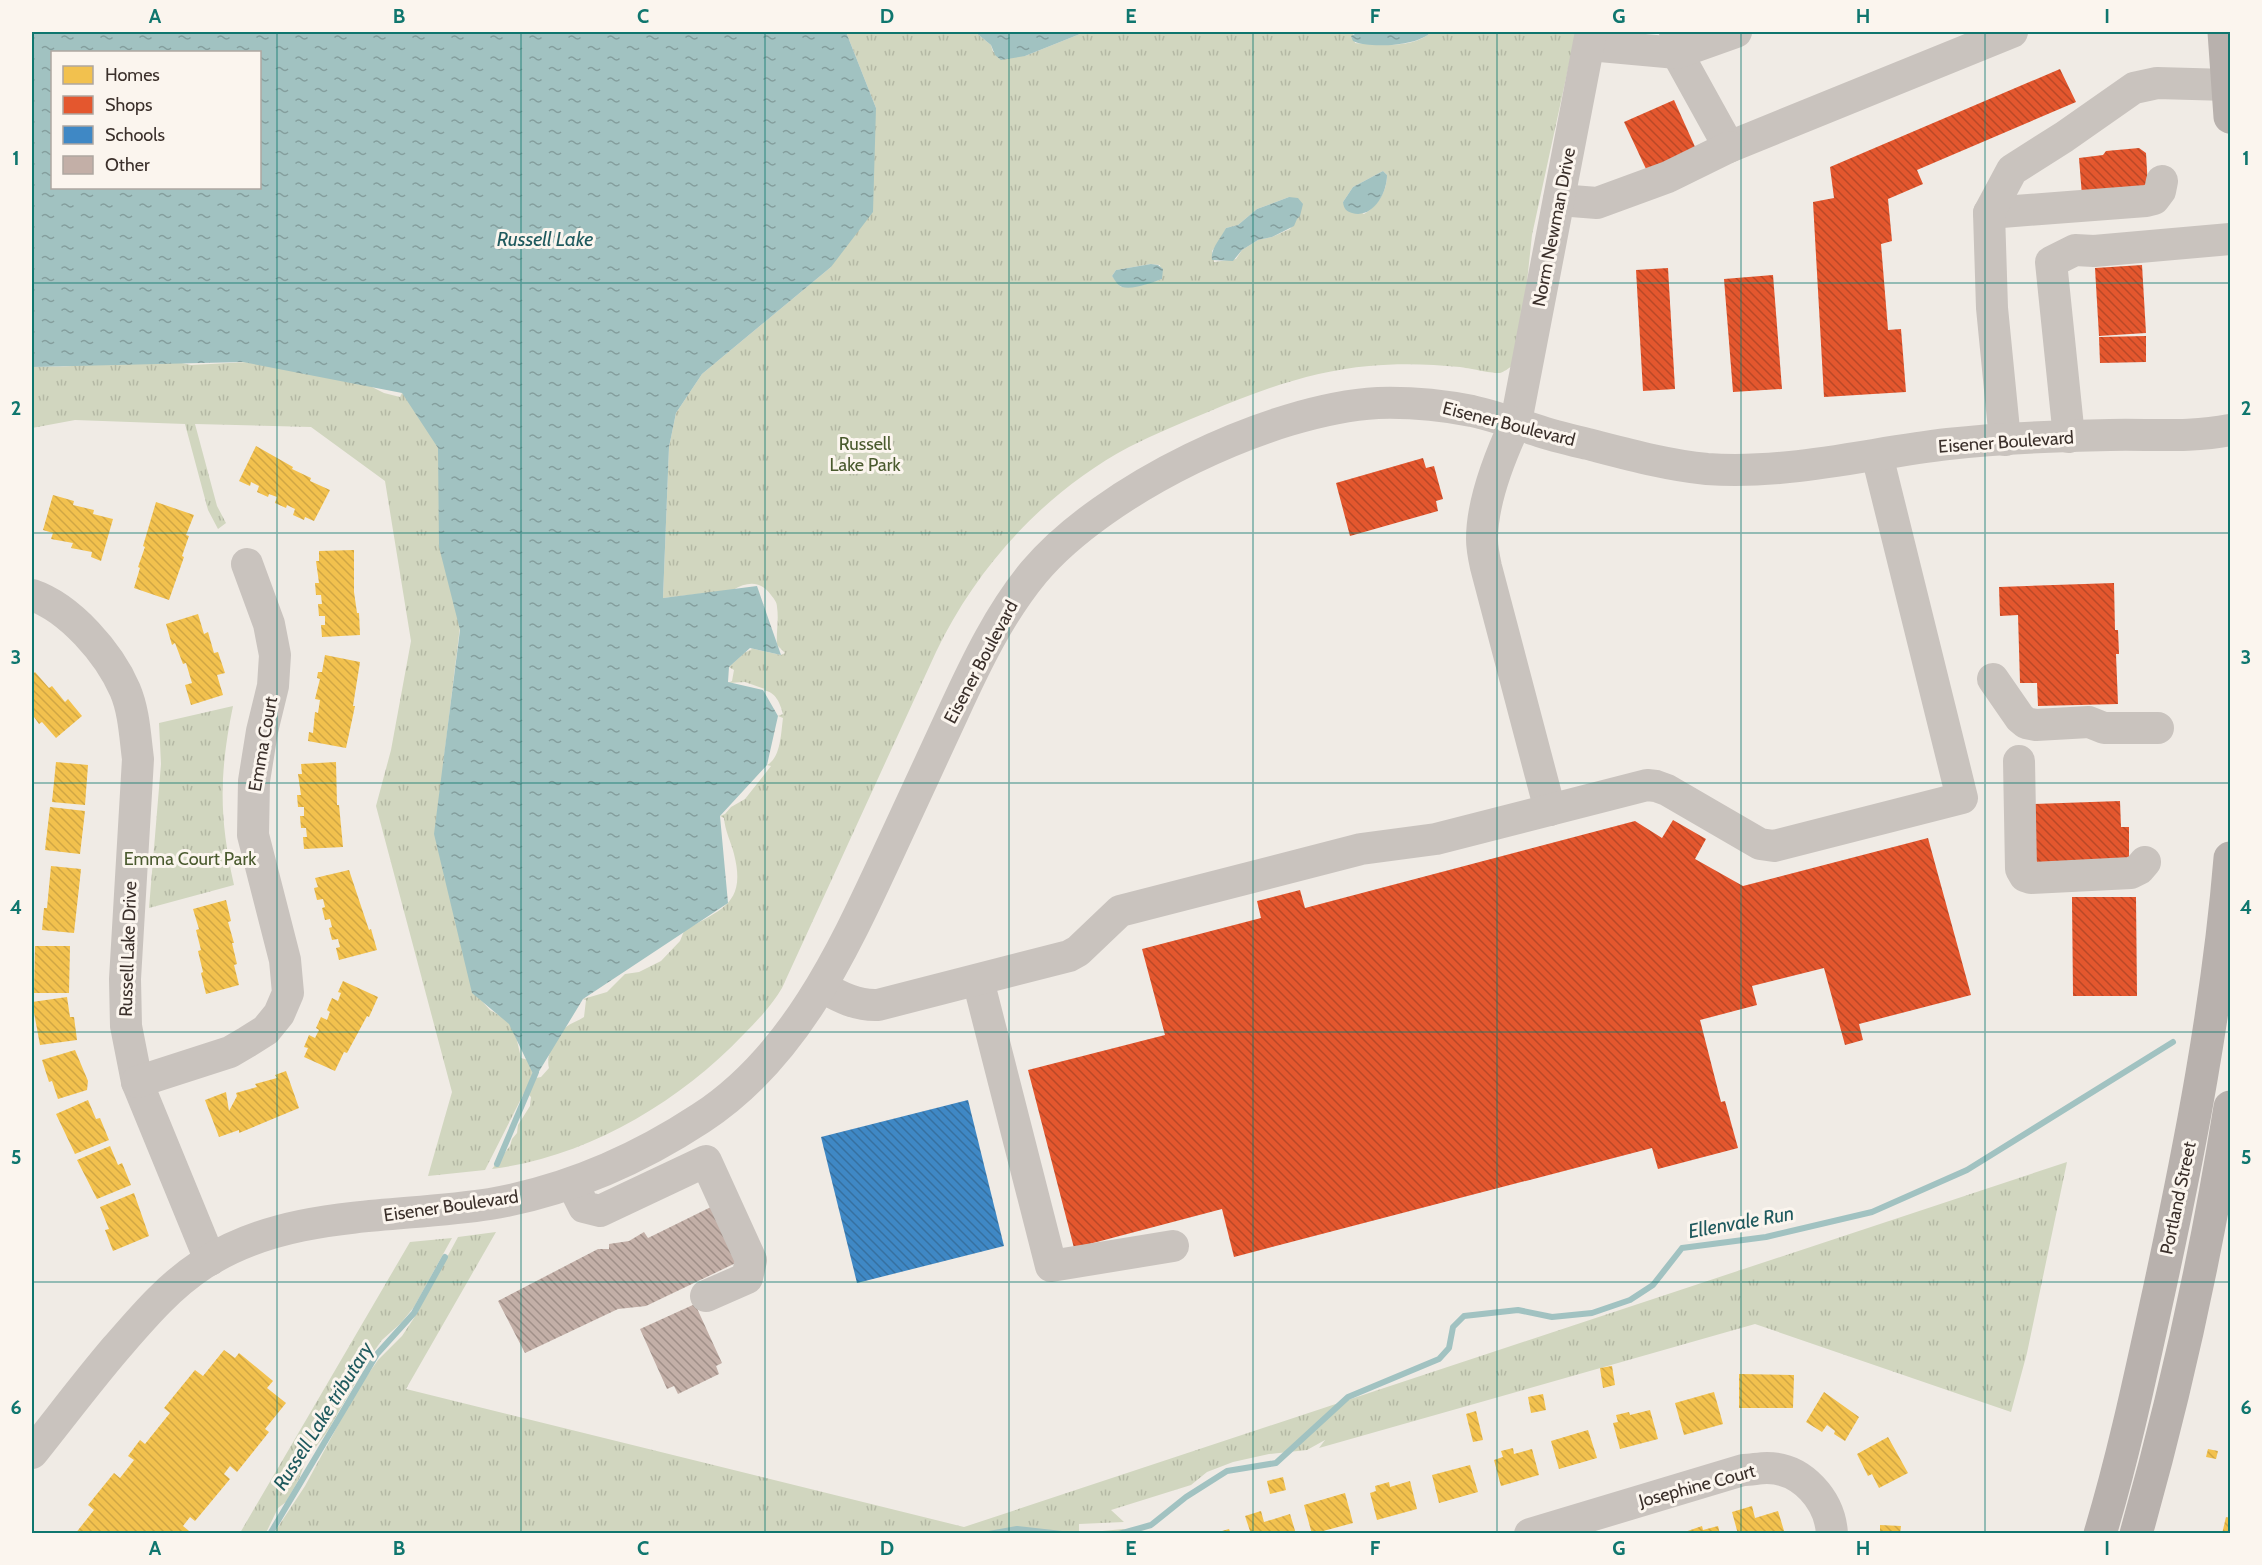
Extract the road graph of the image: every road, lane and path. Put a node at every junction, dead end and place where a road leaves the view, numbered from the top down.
1 (1736, 32) edge
2 (2012, 32) edge
3 (2224, 32) edge
4 (1590, 38) edge
5 (1676, 42) edge
6 (2228, 85) junction
7 (2230, 117) edge
8 (1729, 147) junction
9 (2162, 181) dead end
10 (1559, 200) junction
11 (1989, 213) junction
12 (2230, 239) edge
13 (1516, 422) junction
14 (2230, 430) edge
15 (2069, 437) junction
16 (2005, 440) junction
17 (1877, 455) junction
18 (247, 564) dead end
19 (32, 595) edge
20 (1994, 679) dead end
21 (2158, 728) dead end
22 (2019, 761) dead end
23 (1550, 810) junction
24 (2230, 858) edge
25 (2145, 862) dead end
26 (978, 980) junction
27 (822, 987) junction
28 (137, 1082) junction
29 (2230, 1107) edge
30 (678, 1134) junction
31 (694, 1166) junction
32 (2186, 1169) junction
33 (2225, 1180) edge
34 (572, 1183) junction
35 (1173, 1246) dead end
36 (210, 1260) junction
37 (706, 1296) dead end
38 (32, 1453) edge
39 (1530, 1533) edge
40 (1832, 1533) edge
41 (2100, 1533) edge
42 (2136, 1533) edge

1 - 5 street
2 - 8 street
3 - 6 main road
4 - 5 street
4 - 10 street, Norm Newman Drive
5 - 8 street
6 - 7 main road
6 - 11 street
8 - 10 street
9 - 11 street
10 - 13 street, Norm Newman Drive
11 - 16 street
12 - 15 street
13 - 17 street, Eisener Boulevard
13 - 23 street, Norm Newman Drive
13 - 27 street, Eisener Boulevard
14 - 15 street, Eisener Boulevard
15 - 16 street, Eisener Boulevard
16 - 17 street, Eisener Boulevard
17 - 23 street
18 - 28 street, Emma Court
19 - 28 street, Russell Lake Drive
20 - 21 street
22 - 25 street
23 - 26 street
24 - 32 main road, Portland Street
26 - 27 street
26 - 35 street
27 - 30 street, Eisener Boulevard
28 - 36 street, Russell Lake Drive
29 - 33 main road, Portland Street
30 - 31 street
30 - 34 street, Eisener Boulevard
31 - 34 street
31 - 37 street
32 - 33 street
32 - 41 main road, Portland Street
33 - 42 main road, Portland Street
34 - 36 street, Eisener Boulevard
36 - 38 street, Eisener Boulevard
39 - 40 street, Josephine Court

